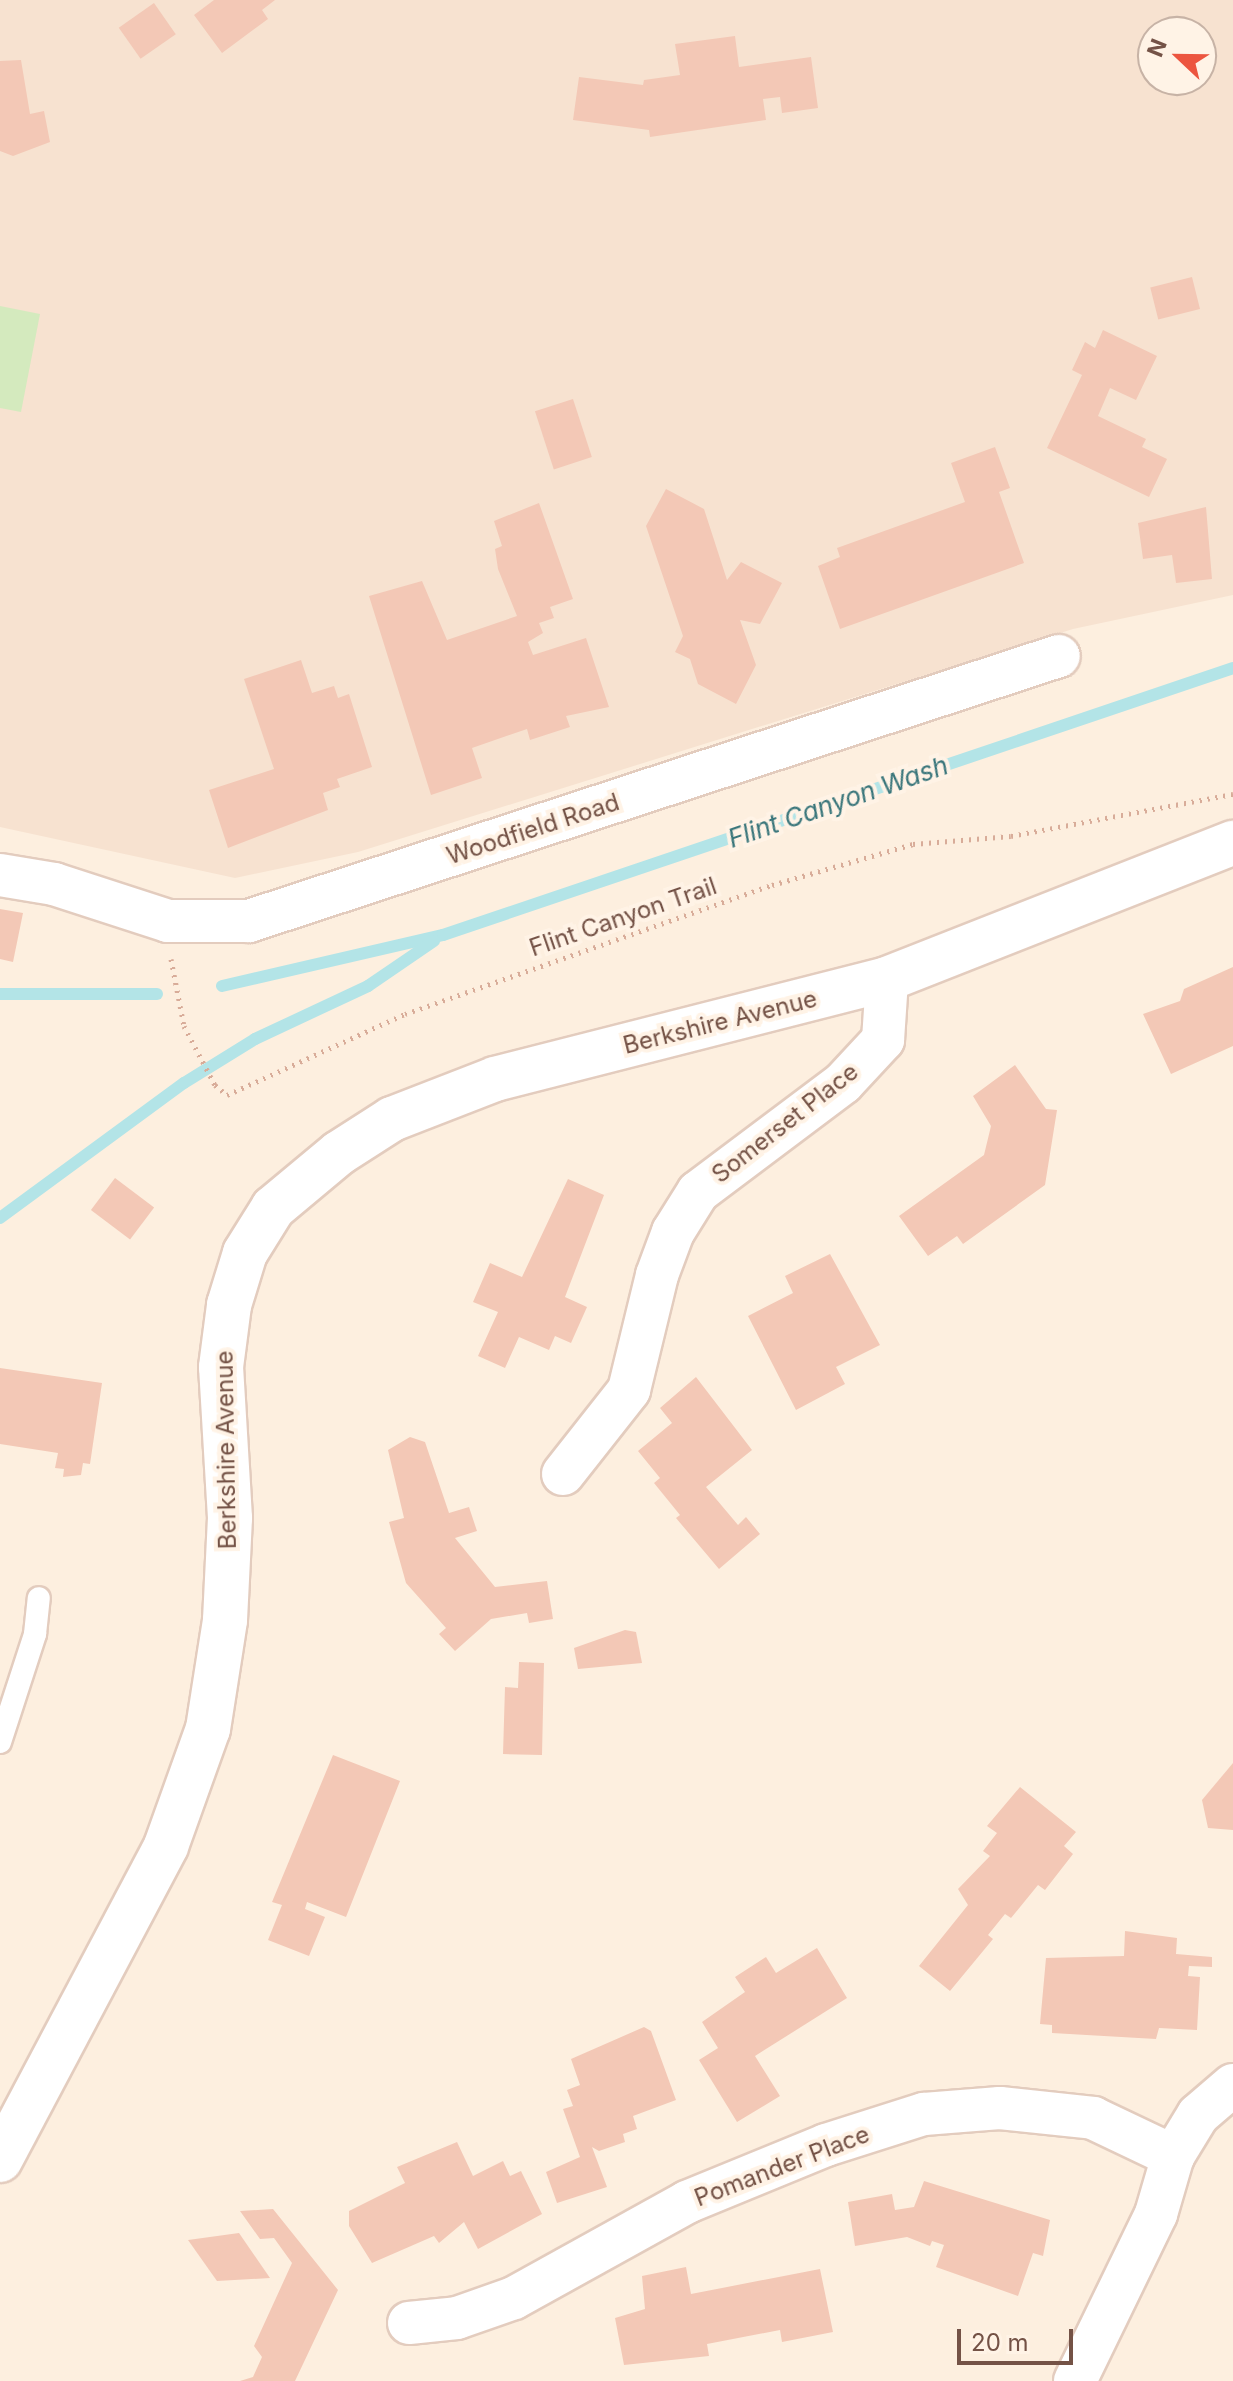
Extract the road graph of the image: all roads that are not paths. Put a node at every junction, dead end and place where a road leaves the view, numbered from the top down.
1 (1059, 656) dead end
2 (1233, 843) edge
3 (0, 875) edge
4 (887, 979) junction
5 (563, 1474) dead end
6 (39, 1598) dead end
7 (0, 1742) edge
8 (1233, 2085) edge
9 (1173, 2156) junction
10 (0, 2160) edge
11 (409, 2323) dead end
12 (1075, 2381) edge

1 - 3 street, Woodfield Road
2 - 4 street, Berkshire Avenue
4 - 5 street, Somerset Place
4 - 10 street, Berkshire Avenue
6 - 7 lane
8 - 9 street
9 - 11 street, Pomander Place
9 - 12 street

